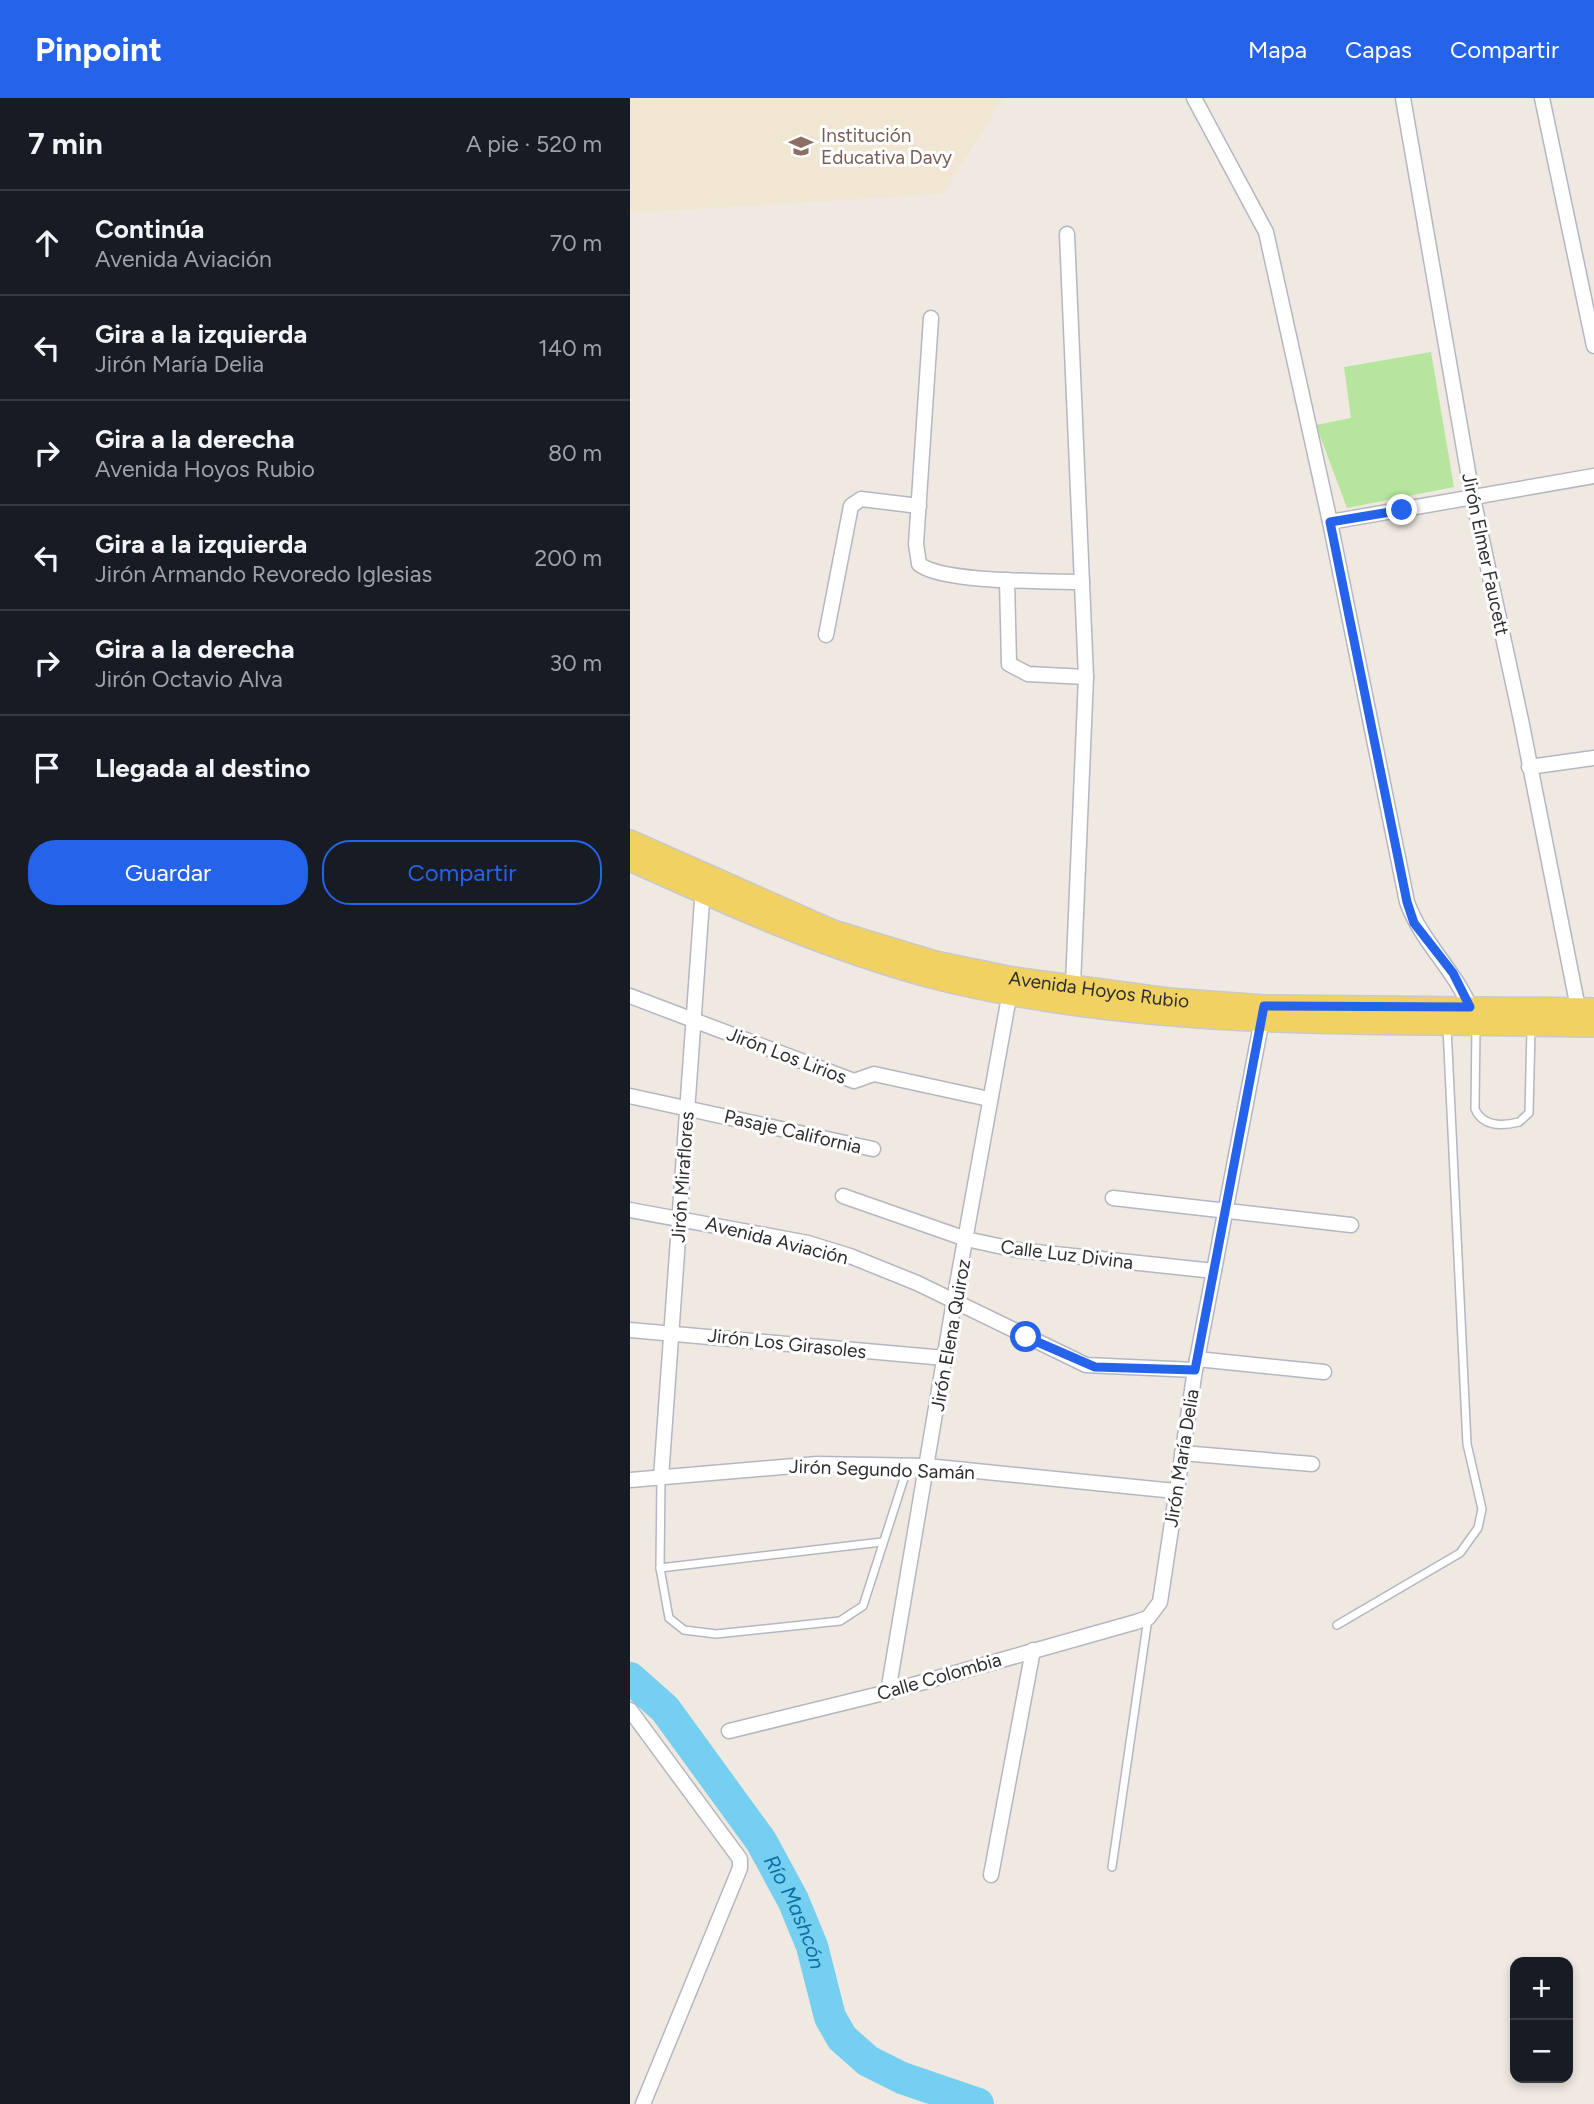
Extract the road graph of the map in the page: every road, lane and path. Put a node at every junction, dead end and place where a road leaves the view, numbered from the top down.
1 (1194, 98) edge
2 (1403, 98) edge
3 (1542, 98) edge
4 (1067, 234) dead end
5 (931, 318) dead end
6 (1594, 340) edge
7 (1594, 476) edge
8 (1473, 498) junction
9 (919, 506) junction
10 (1330, 522) junction
11 (1007, 580) junction
12 (1082, 582) junction
13 (826, 635) dead end
14 (1086, 677) junction
15 (1594, 758) edge
16 (1528, 767) junction
17 (630, 841) edge
18 (630, 860) edge
19 (703, 884) junction
20 (1073, 985) junction
21 (1011, 986) junction
22 (630, 996) edge
23 (1586, 1009) edge
24 (1263, 1014) junction
25 (1473, 1015) junction
26 (693, 1018) junction
27 (1447, 1023) junction
28 (1531, 1024) junction
29 (1594, 1026) edge
30 (630, 1096) edge
31 (989, 1099) junction
32 (688, 1107) junction
33 (873, 1149) dead end
34 (843, 1196) dead end
35 (1113, 1198) dead end
36 (630, 1210) edge
37 (1226, 1211) junction
38 (679, 1217) junction
39 (1351, 1225) dead end
40 (967, 1240) junction
41 (1214, 1272) junction
42 (954, 1301) junction
43 (630, 1330) edge
44 (672, 1332) junction
45 (944, 1358) junction
46 (1196, 1364) junction
47 (1324, 1372) dead end
48 (1182, 1453) junction
49 (1312, 1464) dead end
50 (908, 1466) junction
51 (927, 1466) junction
52 (661, 1478) junction
53 (630, 1480) edge
54 (1175, 1491) junction
55 (882, 1542) junction
56 (660, 1568) junction
57 (1148, 1618) junction
58 (1337, 1625) dead end
59 (1033, 1650) junction
60 (888, 1692) junction
61 (630, 1710) edge
62 (729, 1731) dead end
63 (1112, 1867) dead end
64 (992, 1875) dead end
65 (643, 2104) edge

1 - 10 street
2 - 8 street, Jirón Elmer Faucett
3 - 6 street
4 - 12 street
5 - 9 street
7 - 8 street
8 - 10 street
8 - 16 street, Jirón Elmer Faucett
9 - 11 street
9 - 13 street
10 - 25 street
11 - 12 street
11 - 14 street
12 - 14 street
14 - 20 street
15 - 16 street
16 - 23 street, Jirón Elmer Faucett
17 - 19 main road, Avenida Hoyos Rubio
18 - 19 main road, Avenida Hoyos Rubio
19 - 21 main road, Avenida Hoyos Rubio
19 - 26 street, Jirón Miraflores
20 - 21 main road, Avenida Hoyos Rubio
20 - 24 main road, Avenida Hoyos Rubio
21 - 24 main road, Avenida Hoyos Rubio
21 - 31 street, Jirón Elena Quiroz
22 - 26 street, Jirón Los Lirios
23 - 25 main road, Avenida Hoyos Rubio
24 - 25 main road, Avenida Hoyos Rubio
24 - 27 main road, Avenida Hoyos Rubio
24 - 37 street, Jirón María Delia
25 - 27 main road, Avenida Hoyos Rubio
25 - 28 main road, Avenida Hoyos Rubio
25 - 28 lane
26 - 31 street, Jirón Los Lirios
26 - 32 street, Jirón Miraflores
27 - 58 lane
28 - 29 main road, Avenida Hoyos Rubio
30 - 32 street, Pasaje California
31 - 40 street, Jirón Elena Quiroz
32 - 33 street, Pasaje California
32 - 38 street, Jirón Miraflores
34 - 40 street, Calle Luz Divina
35 - 37 street
36 - 38 street, Avenida Aviación
37 - 39 street
37 - 41 street, Jirón María Delia
38 - 42 street, Avenida Aviación
38 - 44 street, Jirón Miraflores
40 - 41 street, Calle Luz Divina
40 - 42 street, Jirón Elena Quiroz
41 - 46 street, Jirón María Delia
42 - 45 street, Jirón Elena Quiroz
42 - 46 street, Avenida Aviación
43 - 44 street, Jirón Los Girasoles
44 - 45 street, Jirón Los Girasoles
44 - 52 street, Jirón Miraflores
45 - 51 street, Jirón Elena Quiroz
46 - 47 street, Avenida Aviación
46 - 48 street, Jirón María Delia
48 - 49 street
48 - 54 street, Jirón María Delia
50 - 51 street, Jirón Segundo Samán
50 - 52 street, Jirón Segundo Samán
50 - 55 lane
51 - 54 street, Jirón Segundo Samán
51 - 60 street, Jirón Elena Quiroz
52 - 53 street, Jirón Segundo Samán
52 - 56 lane
54 - 57 street, Jirón María Delia
55 - 56 lane
55 - 56 lane
57 - 59 street, Calle Colombia
57 - 63 lane
59 - 60 street, Calle Colombia
59 - 64 street
60 - 62 street, Calle Colombia
61 - 65 street

